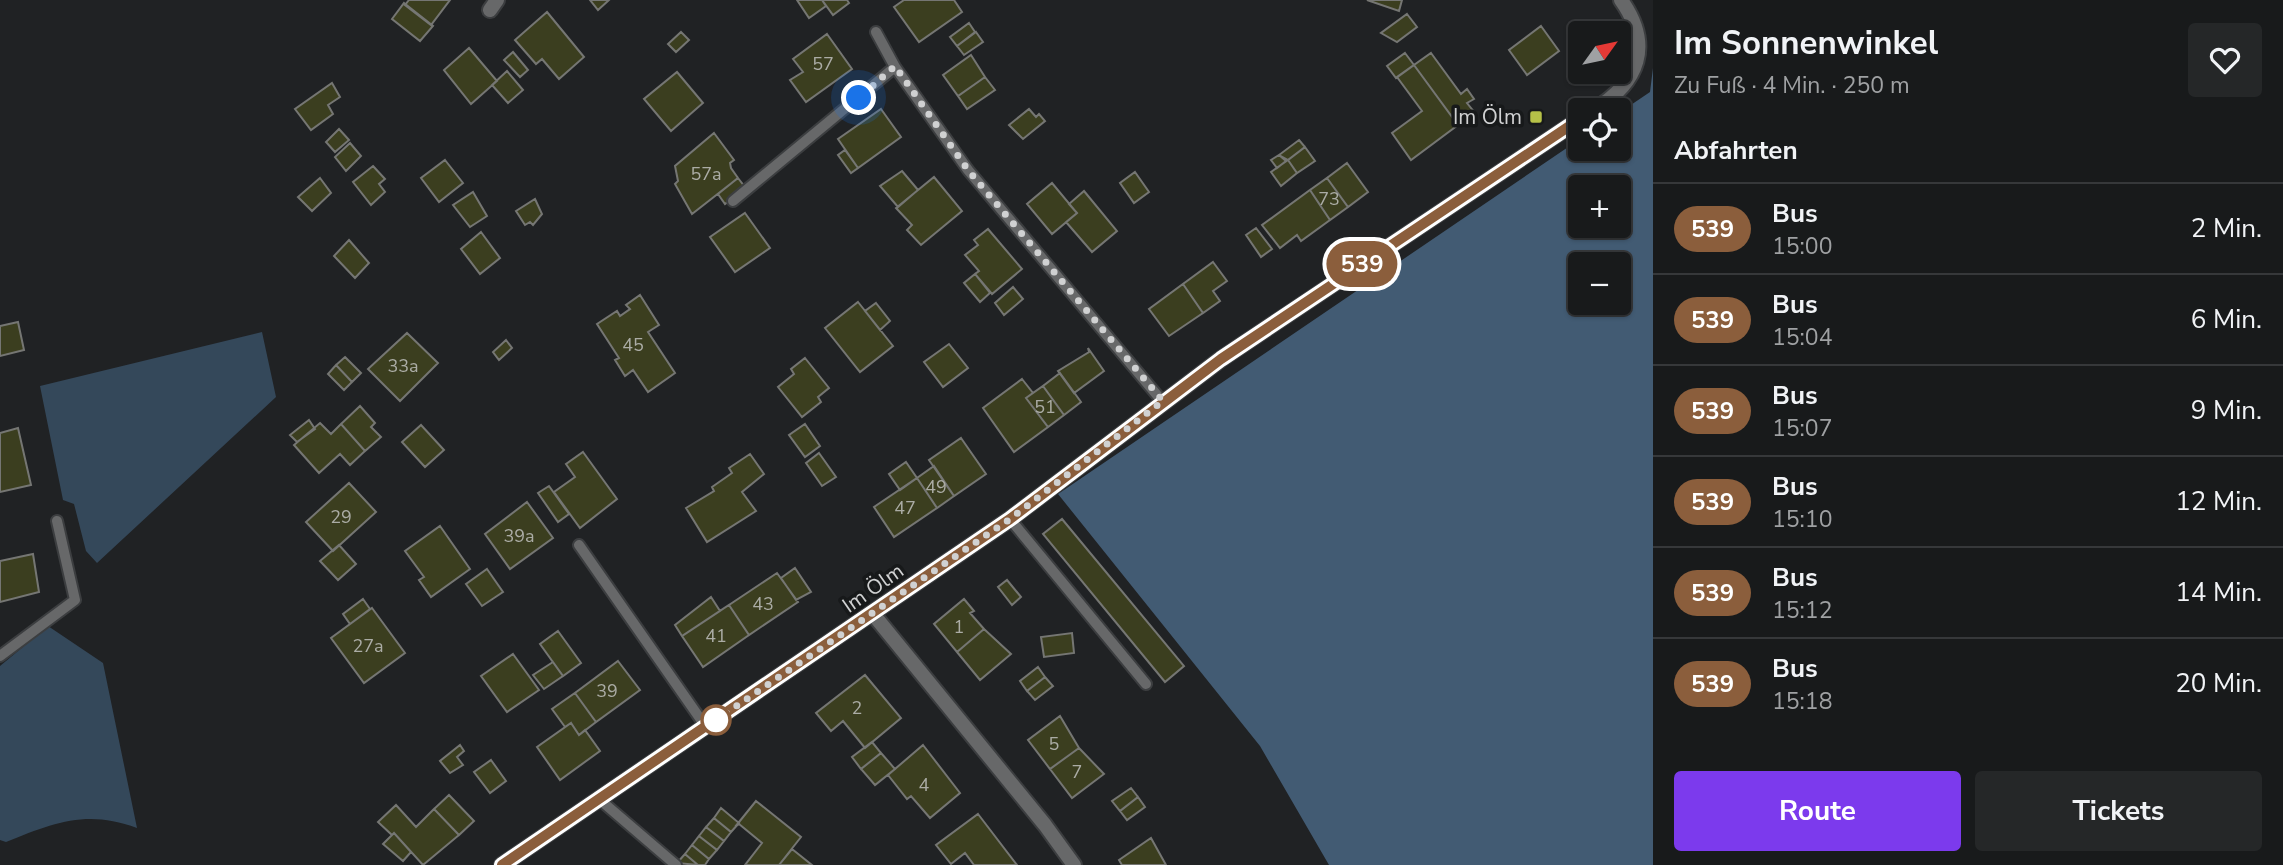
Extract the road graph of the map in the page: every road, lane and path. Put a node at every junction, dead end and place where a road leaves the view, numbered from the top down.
1 (1621, 0) edge
2 (876, 32) dead end
3 (895, 66) junction
4 (1610, 98) edge
5 (1568, 127) edge
6 (733, 201) dead end
7 (1163, 401) junction
8 (1010, 519) junction
9 (57, 521) dead end
10 (579, 545) dead end
11 (873, 614) junction
12 (0, 656) edge
13 (1146, 684) dead end
14 (706, 727) junction
15 (599, 799) junction
16 (502, 865) edge
17 (676, 865) edge
18 (1074, 865) edge

1 - 4 street
2 - 3 lane
3 - 6 lane
3 - 7 lane
5 - 7 street, Im Ölm
7 - 8 street, Im Ölm
8 - 11 street, Im Ölm
8 - 13 lane
9 - 12 lane
10 - 14 lane
11 - 14 street, Im Ölm
11 - 18 street
14 - 15 street, Im Ölm
15 - 16 street, Im Ölm
15 - 17 lane

